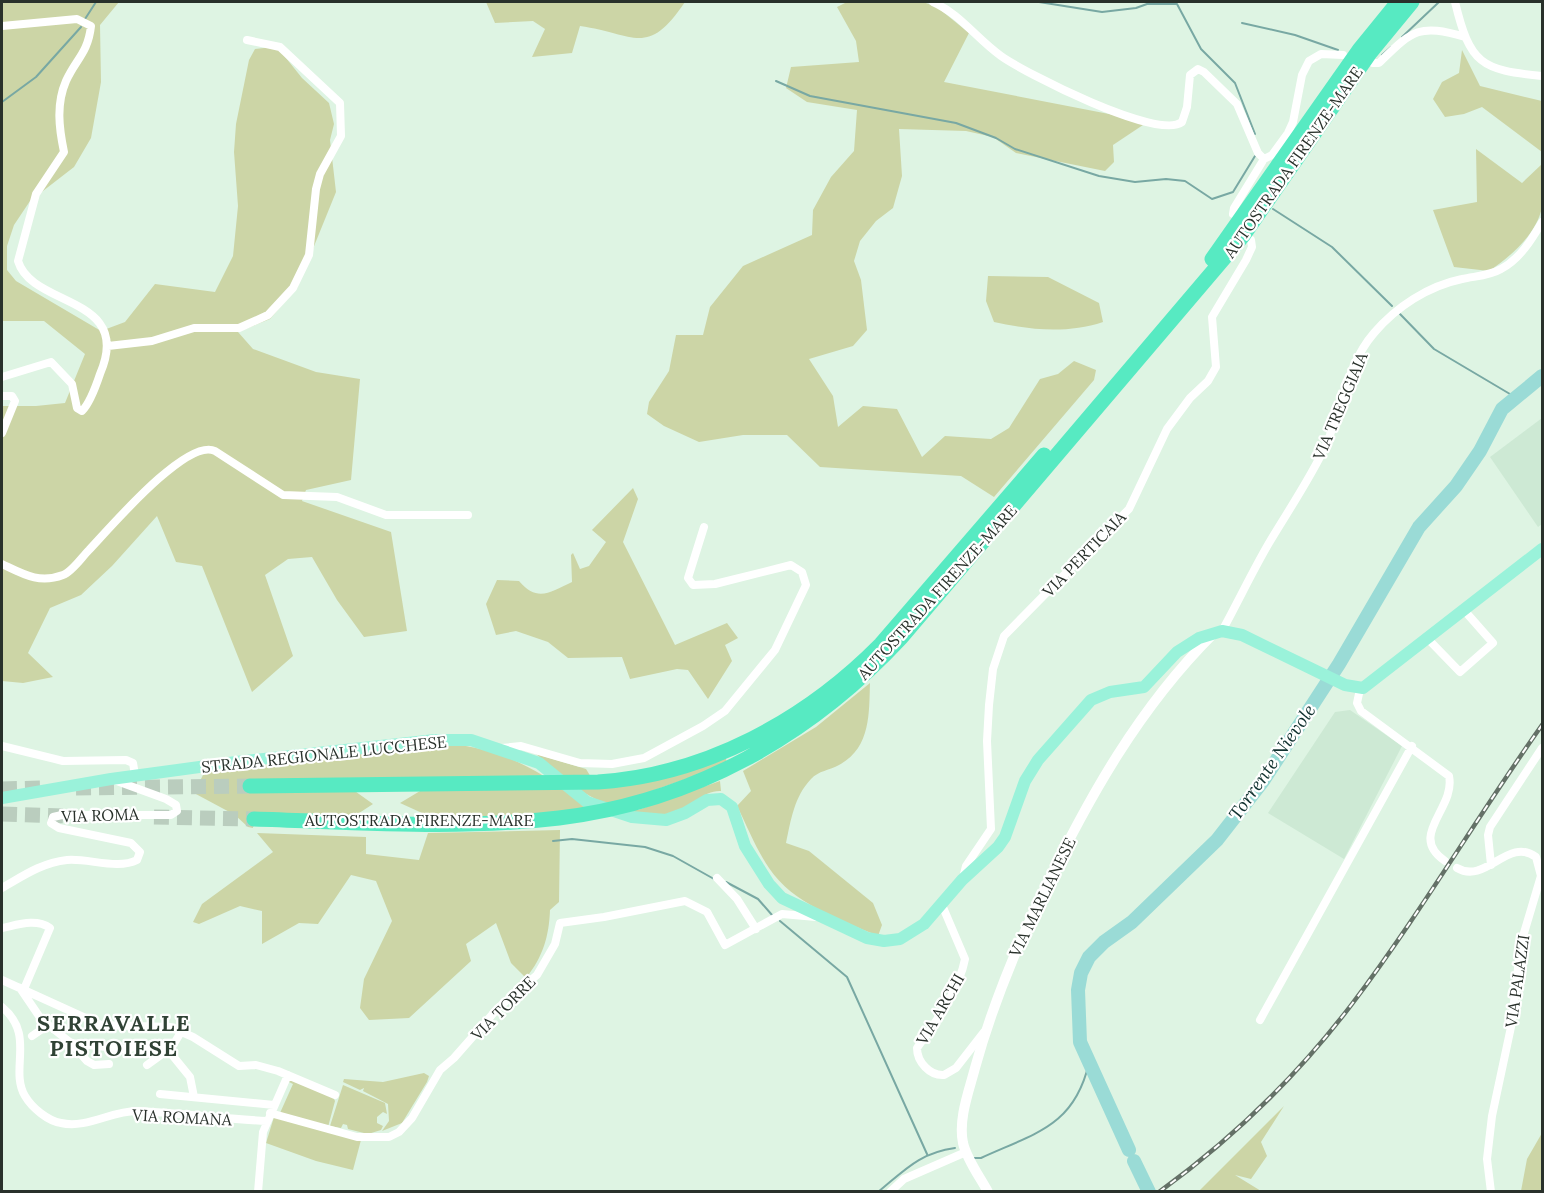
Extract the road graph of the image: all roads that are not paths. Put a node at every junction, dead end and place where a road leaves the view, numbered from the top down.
1 (933, 2) edge
2 (1398, 2) edge
3 (1412, 2) edge
4 (1455, 2) edge
5 (2, 26) edge
6 (1465, 37) junction
7 (246, 40) dead end
8 (1343, 55) dead end
9 (1373, 63) dead end
10 (1542, 76) edge
11 (1264, 159) junction
12 (1233, 214) dead end
13 (1542, 222) edge
14 (1251, 240) dead end
15 (108, 346) junction
16 (2, 377) edge
17 (2, 396) edge
18 (2, 433) edge
19 (468, 515) dead end
20 (705, 527) dead end
21 (1542, 549) edge
22 (2, 564) edge
23 (1463, 609) junction
24 (1217, 632) junction
25 (1427, 638) junction
26 (1360, 689) junction
27 (2, 746) edge
28 (1412, 746) junction
29 (502, 748) junction
30 (1542, 748) edge
31 (135, 775) junction
32 (111, 779) junction
33 (250, 786) tunnel mouth
34 (2, 798) edge
35 (254, 819) tunnel mouth
36 (1489, 849) junction
37 (1501, 859) junction
38 (1446, 861) dead end
39 (1491, 864) junction
40 (1457, 868) dead end
41 (717, 878) dead end
42 (962, 880) junction
43 (2, 888) edge
44 (942, 905) junction
45 (823, 918) junction
46 (2, 928) edge
47 (756, 929) junction
48 (2, 980) edge
49 (22, 988) junction
50 (2, 1006) edge
51 (1260, 1020) dead end
52 (48, 1025) junction
53 (985, 1030) junction
54 (181, 1032) junction
55 (32, 1035) dead end
56 (71, 1043) junction
57 (169, 1050) junction
58 (109, 1064) dead end
59 (147, 1065) dead end
60 (288, 1075) junction
61 (160, 1094) dead end
62 (335, 1095) dead end
63 (194, 1097) junction
64 (270, 1113) junction
65 (966, 1152) junction
66 (258, 1191) edge
67 (890, 1191) edge
68 (988, 1191) edge
69 (1491, 1191) edge

1 - 11 street
2 - 33 highway, AUTOSTRADA FIRENZE-MARE
3 - 35 highway, AUTOSTRADA FIRENZE-MARE
4 - 6 street
5 - 15 street
6 - 9 street
6 - 10 street
7 - 15 street
8 - 11 street
11 - 12 street
13 - 24 street, VIA TREGGIAIA
14 - 42 street, VIA PERTICAIA
15 - 16 street
17 - 18 street
19 - 22 street
20 - 29 street
21 - 23 main road
23 - 25 main road
23 - 25 street
24 - 26 main road
24 - 42 main road, STRADA REGIONALE LUCCHESE
24 - 53 street, VIA MARLIANESE
25 - 26 main road
26 - 28 street
27 - 31 street
28 - 38 street
28 - 51 street
29 - 31 main road, STRADA REGIONALE LUCCHESE
29 - 45 main road, STRADA REGIONALE LUCCHESE
30 - 36 street
31 - 32 main road, STRADA REGIONALE LUCCHESE
32 - 34 main road, STRADA REGIONALE LUCCHESE
32 - 43 street, VIA ROMA
36 - 37 street
36 - 39 street
37 - 39 street, VIA PALAZZI
37 - 69 street, VIA PALAZZI
39 - 40 street, VIA PALAZZI
41 - 47 street
42 - 44 main road, STRADA REGIONALE LUCCHESE
44 - 45 main road, STRADA REGIONALE LUCCHESE
44 - 53 street, VIA ARCHI
45 - 47 street
46 - 49 street
47 - 64 street, VIA TORRE
48 - 49 street
49 - 52 street
49 - 54 street
50 - 64 street, VIA ROMANA
52 - 55 street
52 - 56 street
53 - 65 street, VIA MARLIANESE
54 - 57 street
54 - 60 street
56 - 57 street
56 - 58 street
57 - 59 street
57 - 63 street
60 - 62 street
60 - 64 street
61 - 63 street
63 - 64 street
64 - 66 street
65 - 67 street
65 - 68 street, VIA MARLIANESE

